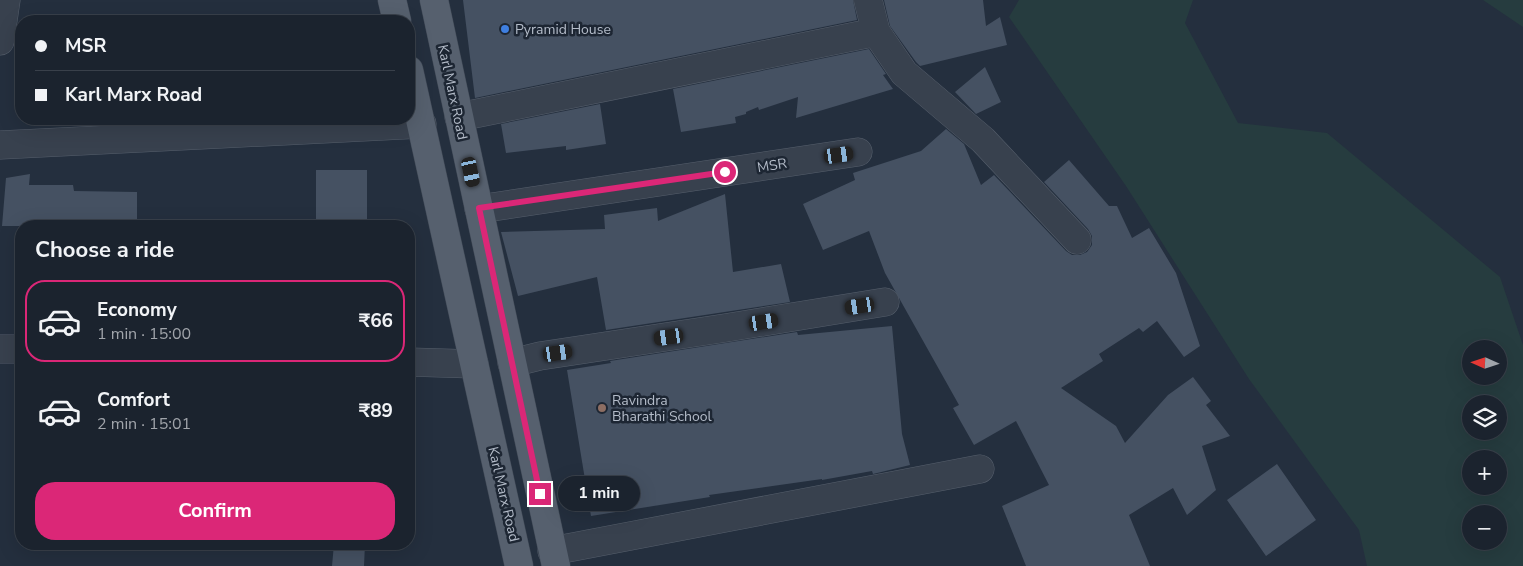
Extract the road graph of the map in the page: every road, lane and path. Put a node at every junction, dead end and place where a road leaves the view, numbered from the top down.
1 (6, 0) edge
2 (392, 0) edge
3 (434, 0) edge
4 (868, 0) edge
5 (396, 15) edge
6 (876, 32) junction
7 (0, 41) edge
8 (415, 95) edge
9 (459, 117) junction
10 (415, 124) edge
11 (422, 124) junction
12 (402, 125) edge
13 (0, 145) edge
14 (858, 152) dead end
15 (479, 208) junction
16 (1077, 240) dead end
17 (884, 302) dead end
18 (0, 349) edge
19 (15, 349) edge
20 (415, 362) edge
21 (512, 363) junction
22 (474, 364) junction
23 (980, 469) dead end
24 (554, 558) edge
25 (519, 566) edge

1 - 7 street
2 - 5 main road
3 - 9 main road, Karl Marx Road
4 - 6 street
6 - 9 street
6 - 16 street
8 - 11 main road, Karl Marx Road
9 - 15 main road, Karl Marx Road
10 - 11 street
11 - 22 main road, Karl Marx Road
12 - 13 street
14 - 15 street, MSR
15 - 21 main road, Karl Marx Road
17 - 21 street
18 - 19 street
20 - 22 street
21 - 24 main road, Karl Marx Road
22 - 25 main road, Karl Marx Road
23 - 24 street

